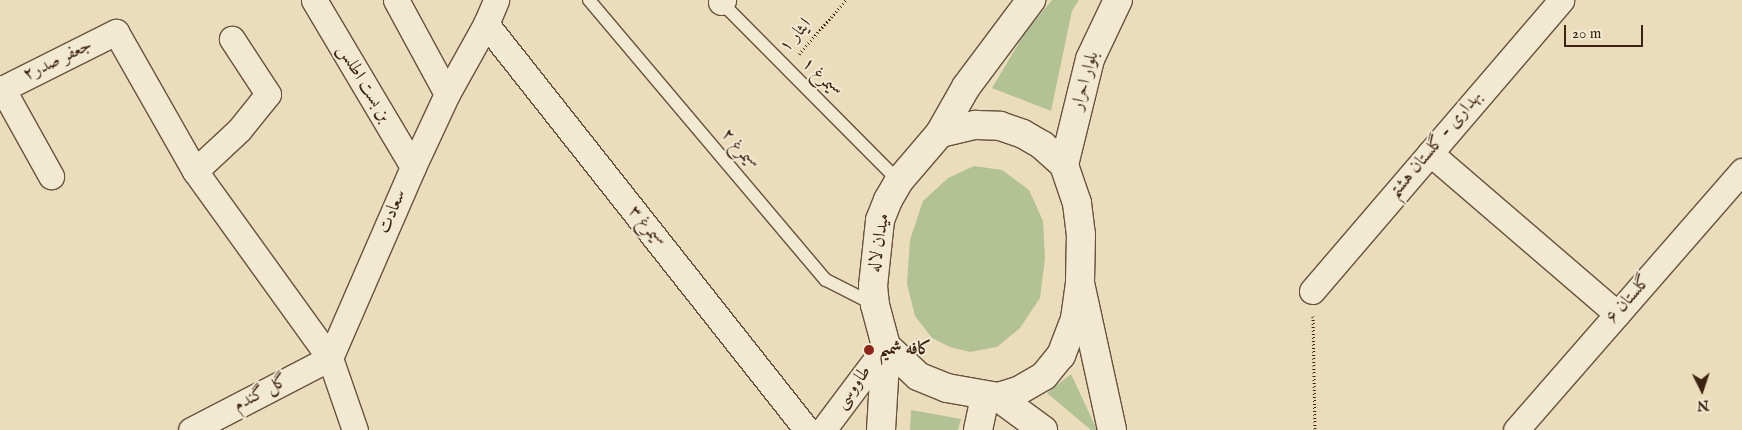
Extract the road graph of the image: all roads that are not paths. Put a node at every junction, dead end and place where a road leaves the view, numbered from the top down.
1 (314, 0) edge
2 (396, 0) edge
3 (496, 0) edge
4 (589, 0) edge
5 (1031, 0) edge
6 (1118, 0) edge
7 (1560, 0) edge
8 (721, 1) edge
9 (486, 24) junction
10 (232, 38) dead end
11 (1, 89) edge
12 (447, 94) junction
13 (940, 133) junction
14 (1430, 154) junction
15 (1064, 165) junction
16 (413, 168) junction
17 (194, 171) junction
18 (1742, 171) edge
19 (51, 176) dead end
20 (899, 181) junction
21 (1080, 282) junction
22 (1312, 291) road end
23 (875, 305) junction
24 (1617, 314) junction
25 (886, 346) junction
26 (330, 358) junction
27 (992, 397) junction
28 (191, 430) edge
29 (355, 430) edge
30 (807, 430) edge
31 (823, 430) edge
32 (881, 430) edge
33 (978, 430) edge
34 (1043, 430) edge
35 (1112, 430) edge
36 (1516, 430) edge

1 - 16 street, بن بست اطلس
2 - 12 street
3 - 9 street, سعادت
4 - 23 lane, سیمرغ ۲
5 - 13 street
6 - 15 street, بلوار احرار
7 - 14 street, بهداری - گلستان هشتم
8 - 20 lane, سیمرغ ۱
9 - 12 street, سعادت
9 - 30 street, سیمرغ ۳
10 - 17 street
11 - 17 street, جعفر صدر۲
11 - 19 street
12 - 16 street, سعادت
13 - 15 street
13 - 20 street, میدان لاله
14 - 22 street, بهداری - گلستان هشتم
14 - 24 street
15 - 21 street
16 - 26 street, سعادت
17 - 26 street
18 - 24 street, گلستان ۶
20 - 23 street, میدان لاله
21 - 27 street
21 - 35 street
23 - 25 street, میدان لاله
24 - 36 street, گلستان ۶
25 - 27 street
25 - 31 street, طاووسی
25 - 32 street
26 - 28 street, گل گندم
26 - 29 street
27 - 33 street
27 - 34 street

